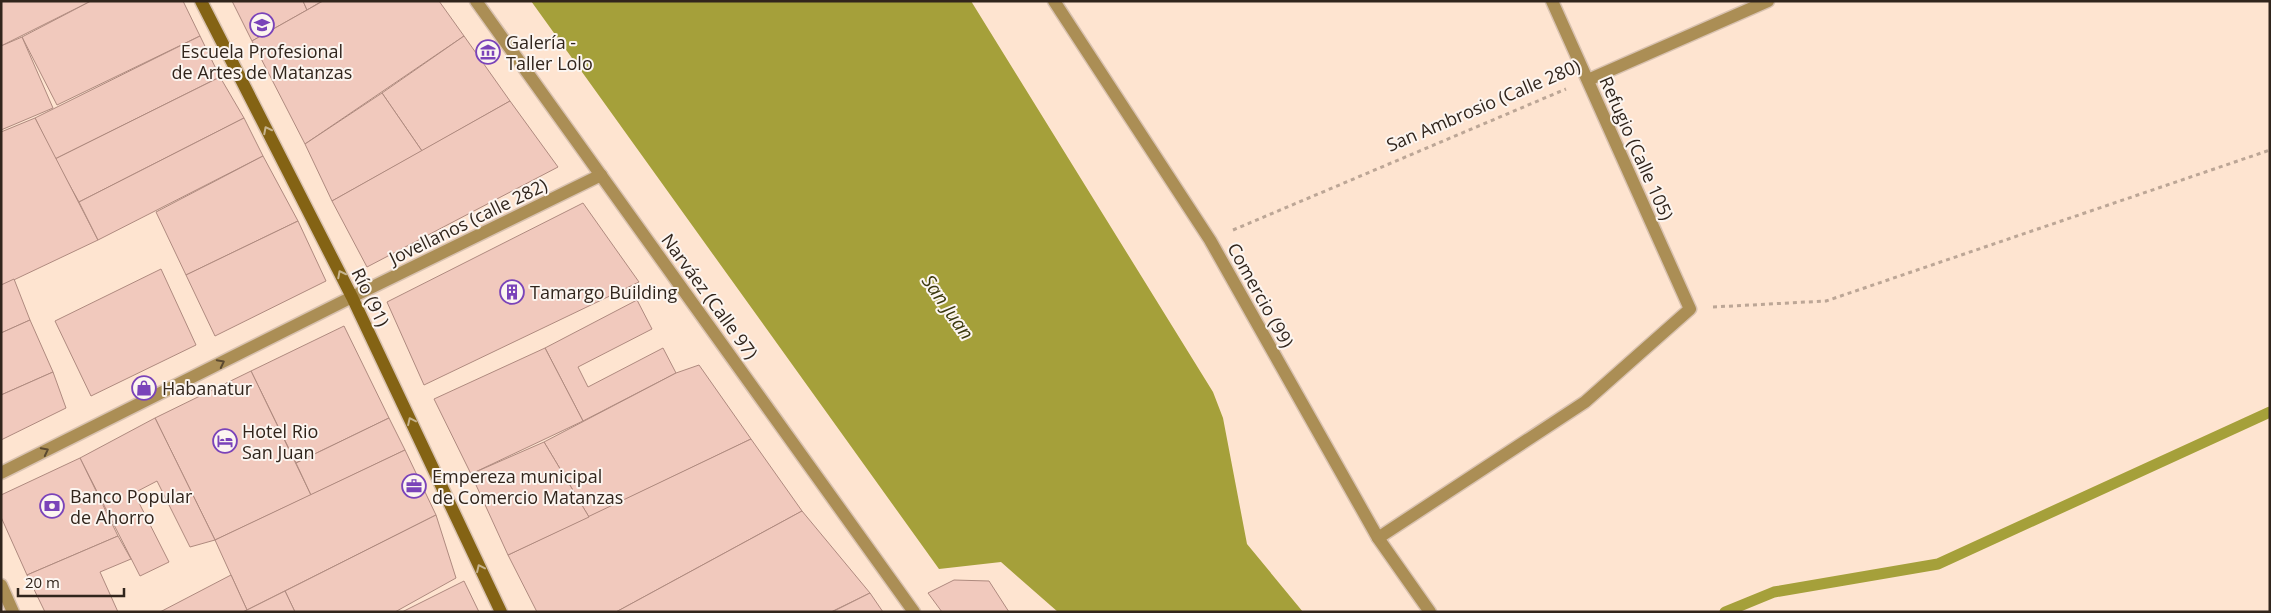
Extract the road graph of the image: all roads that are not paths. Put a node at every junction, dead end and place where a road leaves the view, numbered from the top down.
1 (202, 1) edge
2 (476, 1) edge
3 (1054, 1) edge
4 (1552, 1) edge
5 (1768, 1) edge
6 (1588, 80) junction
7 (601, 175) junction
8 (352, 297) junction
9 (1, 473) edge
10 (1378, 538) junction
11 (1, 585) edge
12 (13, 612) edge
13 (501, 612) edge
14 (914, 612) edge
15 (1430, 612) edge

8 -> 1 street, Río (91)
2 - 7 street, Narváez (Calle 97)
3 - 10 street, Comercio (99)
4 - 6 street, Refugio (Calle 105)
5 - 6 street, San Ambrosio (Calle 280)
6 - 10 street, Refugio (Calle 105)
7 - 8 street, Jovellanos (calle 282)
7 - 14 street, Narváez (Calle 97)
9 -> 8 street, Jovellanos (calle 282)
13 -> 8 street, Río (91)
10 - 15 street, Comercio (99)
11 - 12 street

